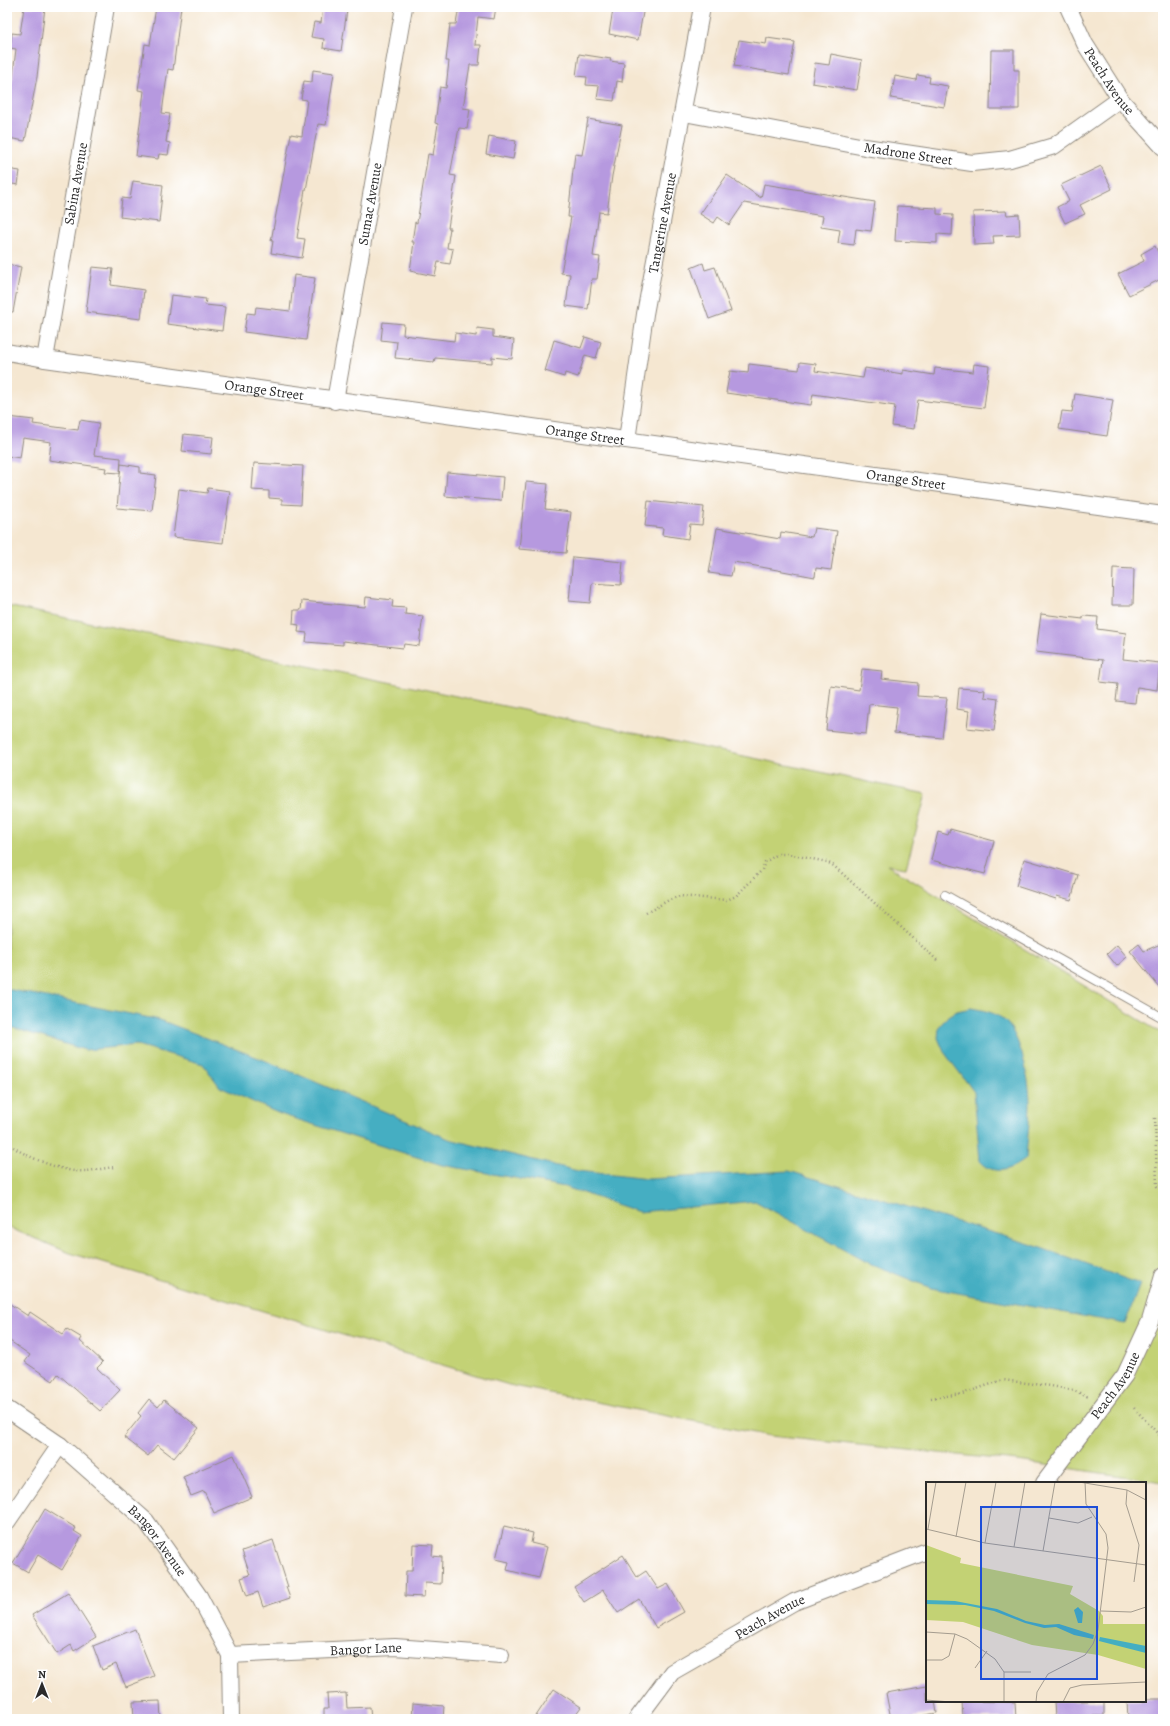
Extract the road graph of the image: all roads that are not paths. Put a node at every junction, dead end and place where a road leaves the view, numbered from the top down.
1 (106, 7) edge
2 (404, 7) edge
3 (702, 7) edge
4 (1068, 7) edge
5 (1120, 99) junction
6 (684, 113) junction
7 (1163, 147) edge
8 (7, 352) edge
9 (45, 360) junction
10 (335, 401) junction
11 (627, 440) junction
12 (1163, 514) edge
13 (945, 895) dead end
14 (1163, 1018) edge
15 (1163, 1276) edge
16 (7, 1409) edge
17 (60, 1445) junction
18 (1045, 1482) edge
19 (7, 1522) edge
20 (926, 1551) edge
21 (230, 1655) junction
22 (501, 1655) dead end
23 (232, 1719) edge
24 (637, 1719) edge

1 - 9 street, Sabina Avenue
2 - 10 street, Sumac Avenue
3 - 6 street, Tangerine Avenue
4 - 5 street, Peach Avenue
5 - 6 street, Madrone Street
5 - 7 street, Peach Avenue
6 - 11 street, Tangerine Avenue
8 - 9 street, Orange Street
9 - 10 street, Orange Street
10 - 11 street, Orange Street
11 - 12 street, Orange Street
13 - 14 lane
15 - 18 street, Peach Avenue
16 - 17 street, Bangor Avenue
17 - 19 street
17 - 21 street, Bangor Avenue
20 - 24 street, Peach Avenue
21 - 22 street, Bangor Lane
21 - 23 street, Bangor Avenue

